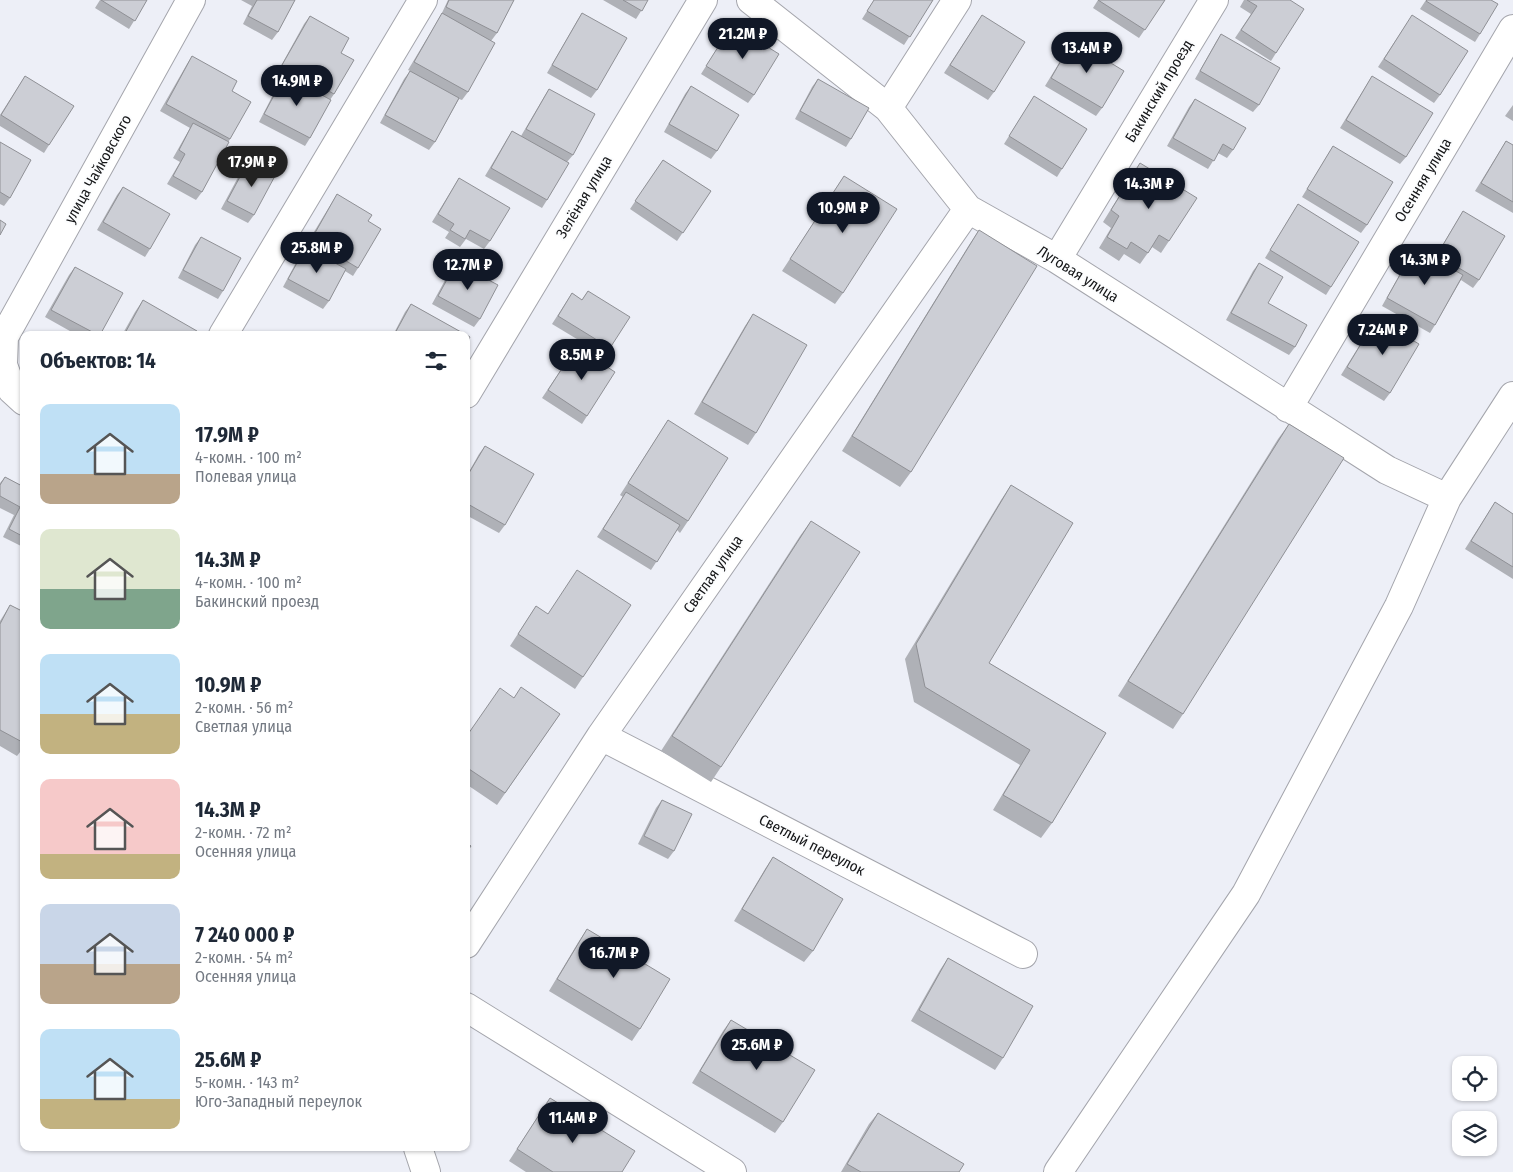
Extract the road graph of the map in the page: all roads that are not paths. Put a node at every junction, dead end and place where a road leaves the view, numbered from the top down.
1 (191, 0) edge
2 (423, 0) edge
3 (703, 0) edge
4 (751, 0) edge
5 (957, 0) edge
6 (1214, 0) edge
7 (1513, 30) edge
8 (888, 108) junction
9 (968, 209) junction
10 (1057, 259) junction
11 (225, 331) edge
12 (470, 387) edge
13 (1513, 396) edge
14 (20, 397) edge
15 (1288, 408) junction
16 (1446, 498) junction
17 (601, 736) junction
18 (470, 938) edge
19 (1023, 954) dead end
20 (470, 1009) edge
21 (419, 1151) edge
22 (426, 1172) edge
23 (732, 1172) edge
24 (1058, 1172) edge

1 - 14 street, улица Чайковского
2 - 11 street
3 - 12 street, Зелёная улица
4 - 8 street, Луговая улица
5 - 8 street
6 - 10 street, Бакинский проезд
7 - 15 street, Осенняя улица
8 - 9 street, Луговая улица
9 - 10 street, Луговая улица
9 - 17 street, Светлая улица
10 - 15 street, Луговая улица
13 - 16 street
15 - 16 street, Луговая улица
16 - 24 street
17 - 18 street, Светлая улица
17 - 19 street, Светлый переулок
20 - 23 street
21 - 22 street

